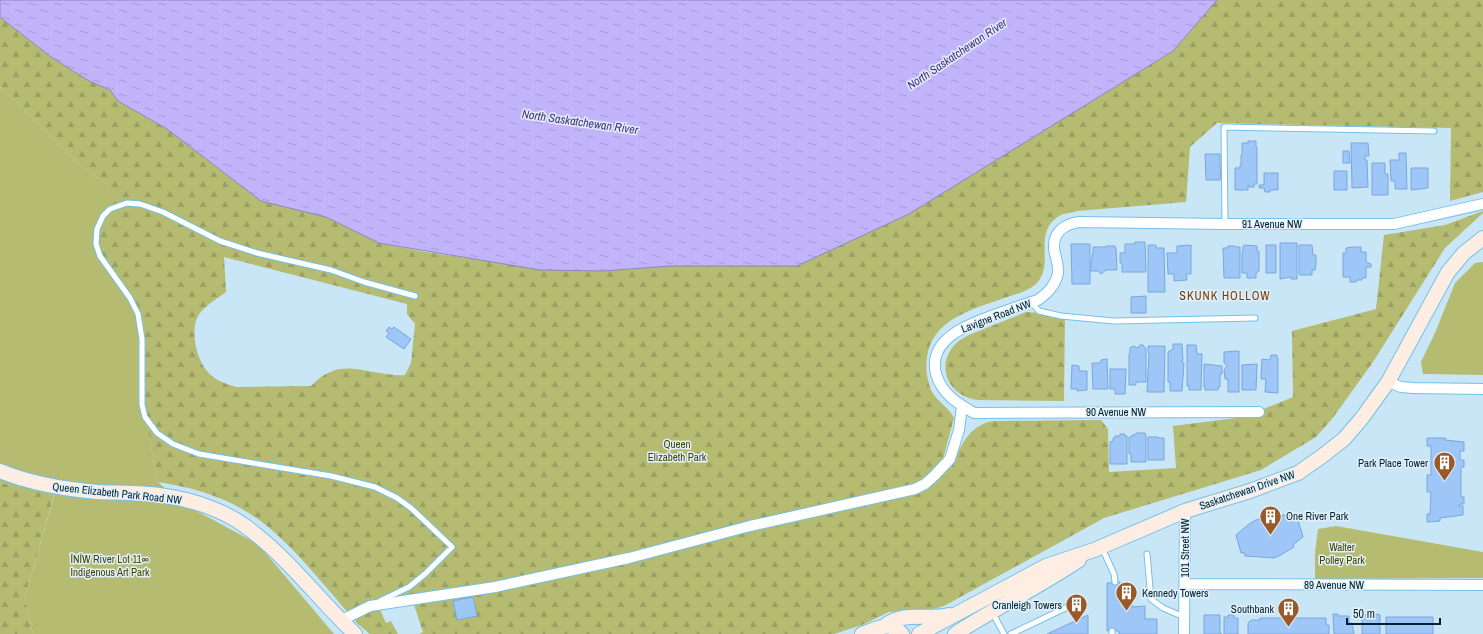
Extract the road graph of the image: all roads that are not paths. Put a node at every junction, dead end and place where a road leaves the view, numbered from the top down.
1 (1434, 131) dead end
2 (1483, 204) edge
3 (1225, 224) junction
4 (1060, 230) joint
5 (1483, 238) edge
6 (415, 296) dead end
7 (1031, 302) junction
8 (1255, 318) dead end
9 (1388, 382) junction
10 (1483, 389) edge
11 (962, 406) junction
12 (1259, 412) dead end
13 (974, 413) joint
14 (0, 470) edge
15 (1185, 511) junction
16 (1098, 548) junction
17 (1147, 554) dead end
18 (1115, 582) dead end
19 (1185, 584) junction
20 (1483, 585) edge
21 (1078, 602) dead end
22 (370, 606) junction
23 (992, 611) junction
24 (959, 613) junction
25 (1184, 617) junction
26 (340, 621) junction
27 (886, 625) junction
28 (355, 634) edge
29 (862, 634) edge
30 (902, 634) edge
31 (919, 634) edge
32 (955, 634) edge
33 (1004, 634) edge
34 (1011, 634) edge
35 (1184, 634) edge

1 - 3 lane
2 - 3 street, 91 Avenue NW
3 - 4 street, 91 Avenue NW
4 - 7 street, Lavigne Road NW
5 - 9 main road, Saskatchewan Drive NW
6 - 22 lane
7 - 8 lane
7 - 11 street, Lavigne Road NW
9 - 10 street
9 - 15 main road, Saskatchewan Drive NW
11 - 13 street, Lavigne Road NW
11 - 22 street
12 - 13 street, 90 Avenue NW
14 - 26 main road, Queen Elizabeth Park Road NW
15 - 16 main road, Saskatchewan Drive NW
15 - 19 street, 101 Street NW
16 - 18 lane
16 - 23 main road, Saskatchewan Drive NW
16 - 24 main road, Saskatchewan Drive NW
17 - 25 lane
19 - 20 street, 89 Avenue NW
19 - 25 street, 101 Street NW
21 - 34 lane
22 - 26 street
23 - 32 main road, Saskatchewan Drive NW
23 - 33 lane
24 - 27 main road
24 - 31 main road, Saskatchewan Drive NW
25 - 35 street, 101 Street NW
26 - 28 main road, Queen Elizabeth Park Road NW
27 - 29 main road
27 - 30 main road

